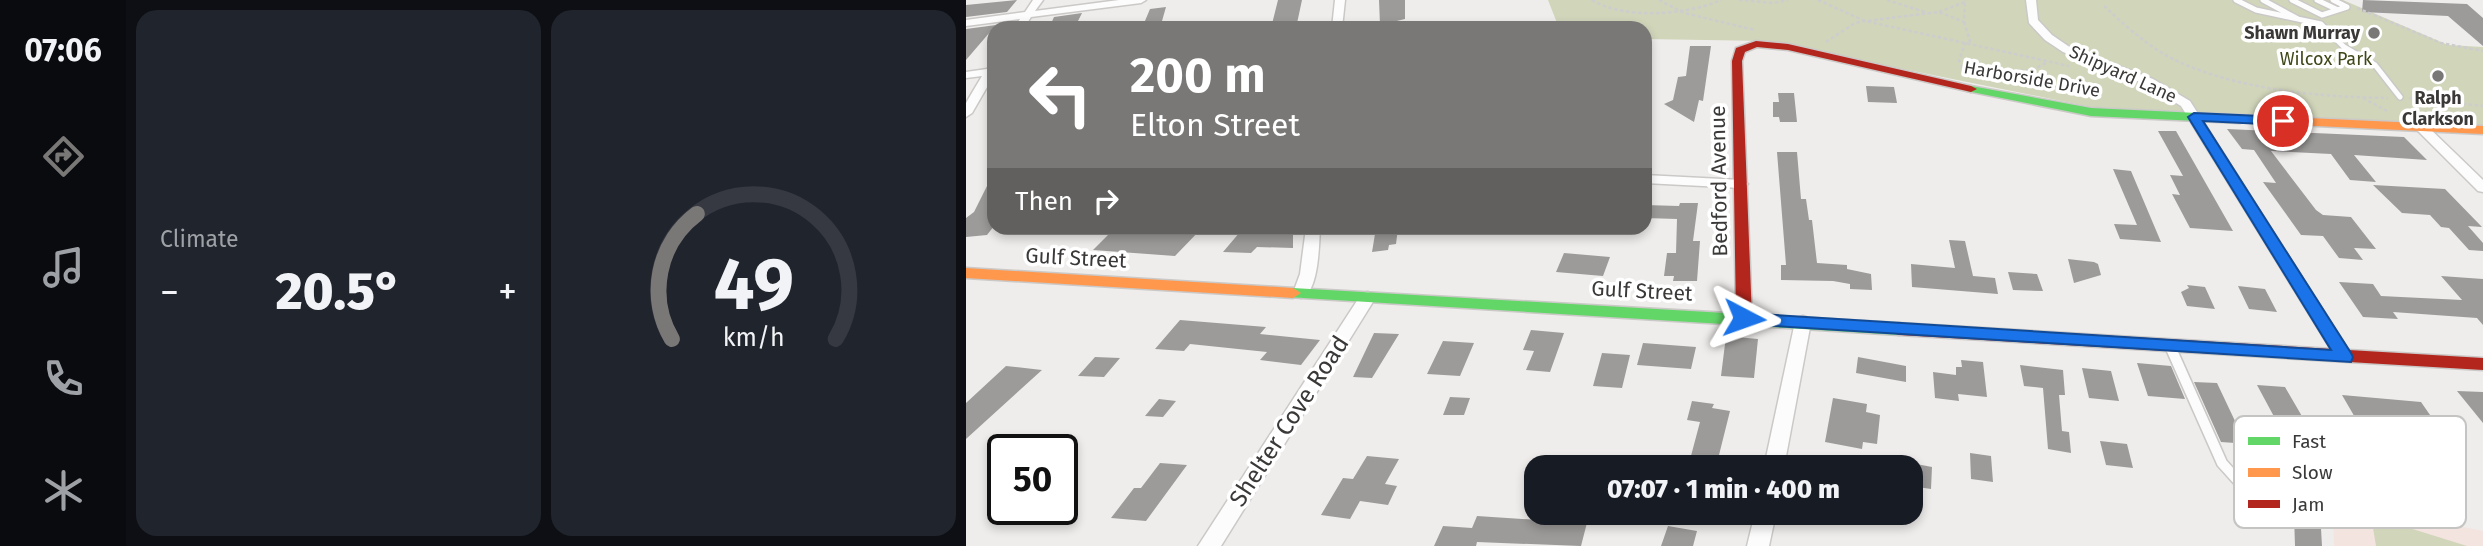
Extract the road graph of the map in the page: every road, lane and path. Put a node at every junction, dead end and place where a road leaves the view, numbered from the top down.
1 (1038, 0) edge
2 (1141, 0) edge
3 (1340, 0) edge
4 (1592, 0) edge
5 (1659, 0) edge
6 (1721, 0) edge
7 (1740, 0) edge
8 (1788, 0) edge
9 (1818, 0) edge
10 (1887, 0) edge
11 (2031, 0) edge
12 (2236, 0) edge
13 (2263, 0) edge
14 (2292, 0) edge
15 (2317, 0) edge
16 (2333, 0) edge
17 (1965, 1) edge
18 (2104, 6) dead end
19 (2355, 8) dead end
20 (2338, 10) junction
21 (1926, 12) junction
22 (1939, 12) junction
23 (1684, 13) junction
24 (1027, 15) junction
25 (2322, 15) junction
26 (2300, 20) junction
27 (1023, 21) edge
28 (1338, 21) edge
29 (1865, 21) junction
30 (1964, 22) junction
31 (966, 23) edge
32 (2320, 24) junction
33 (1843, 44) dead end
34 (1965, 44) junction
35 (1746, 46) joint
36 (2483, 51) edge
37 (987, 70) edge
38 (1965, 72) junction
39 (1954, 73) dead end
40 (966, 75) edge
41 (987, 79) edge
42 (2400, 97) junction
43 (2483, 106) edge
44 (966, 113) edge
45 (2194, 117) junction
46 (2421, 127) junction
47 (2483, 130) edge
48 (1652, 179) edge
49 (1741, 184) junction
50 (2483, 188) edge
51 (1312, 235) edge
52 (966, 273) edge
53 (1301, 293) junction
54 (1368, 297) junction
55 (1744, 318) junction
56 (1803, 323) junction
57 (2169, 346) junction
58 (2344, 357) junction
59 (2483, 364) edge
60 (1776, 455) edge
61 (2234, 477) edge
62 (1762, 525) edge
63 (1209, 546) edge
64 (1758, 546) edge

1 - 24 street
2 - 24 street
3 - 28 street
4 - 23 path
5 - 23 path
6 - 23 path
7 - 8 path
9 - 29 path
10 - 21 path
11 - 45 street, Shipyard Lane
12 - 26 lane
13 - 26 lane
14 - 25 lane
15 - 20 lane
16 - 20 lane
17 - 22 path
17 - 30 path
18 - 42 path
19 - 36 path
20 - 25 lane
21 - 22 path
21 - 29 path
22 - 30 path
24 - 27 street
24 - 31 street
25 - 32 lane
26 - 32 lane
29 - 33 path
29 - 34 path
30 - 34 path
32 - 42 lane
34 - 38 path
34 - 38 path
35 - 45 street, Harborside Drive
35 - 49 street, Bedford Avenue
37 - 40 street
38 - 39 path
41 - 44 street
42 - 43 path
45 - 46 street, Harborside Drive
45 - 58 street, Shipyard Lane
46 - 47 street, Harborside Drive
46 - 50 street
48 - 49 street
49 - 55 street, Bedford Avenue
51 - 53 street
52 - 53 street, Gulf Street
53 - 54 street, Gulf Street
54 - 55 street, Gulf Street
54 - 63 street, Shelter Cove Road
55 - 56 street, Gulf Street
56 - 57 street, Gulf Street
56 - 60 street
57 - 58 street, Gulf Street
57 - 61 lane
58 - 59 street, Gulf Street
62 - 64 street

